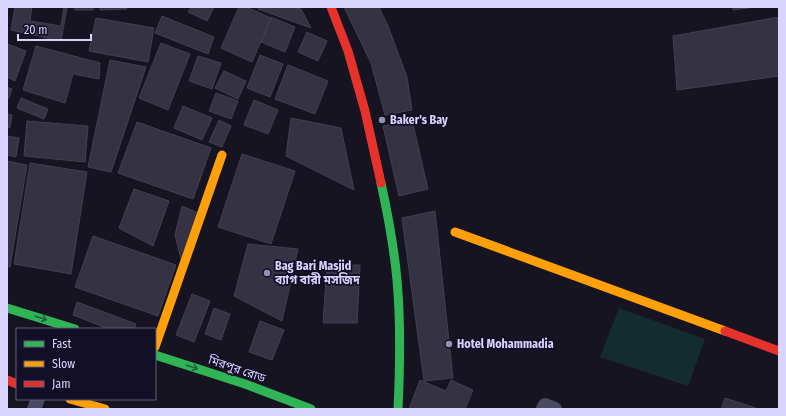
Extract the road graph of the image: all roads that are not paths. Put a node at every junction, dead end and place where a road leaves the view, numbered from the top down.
1 (331, 7) edge
2 (222, 155) dead end
3 (455, 232) dead end
4 (7, 308) edge
5 (72, 328) edge
6 (156, 344) edge
7 (779, 351) edge
8 (156, 355) edge
9 (74, 400) edge
10 (105, 409) edge
11 (310, 409) edge
12 (398, 409) edge
13 (543, 409) edge
14 (554, 409) edge

1 - 12 main road
2 - 6 main road
3 - 7 main road
4 -> 5 main road
8 -> 11 main road, মিরপুর রোড
9 - 10 main road
13 - 14 lane

